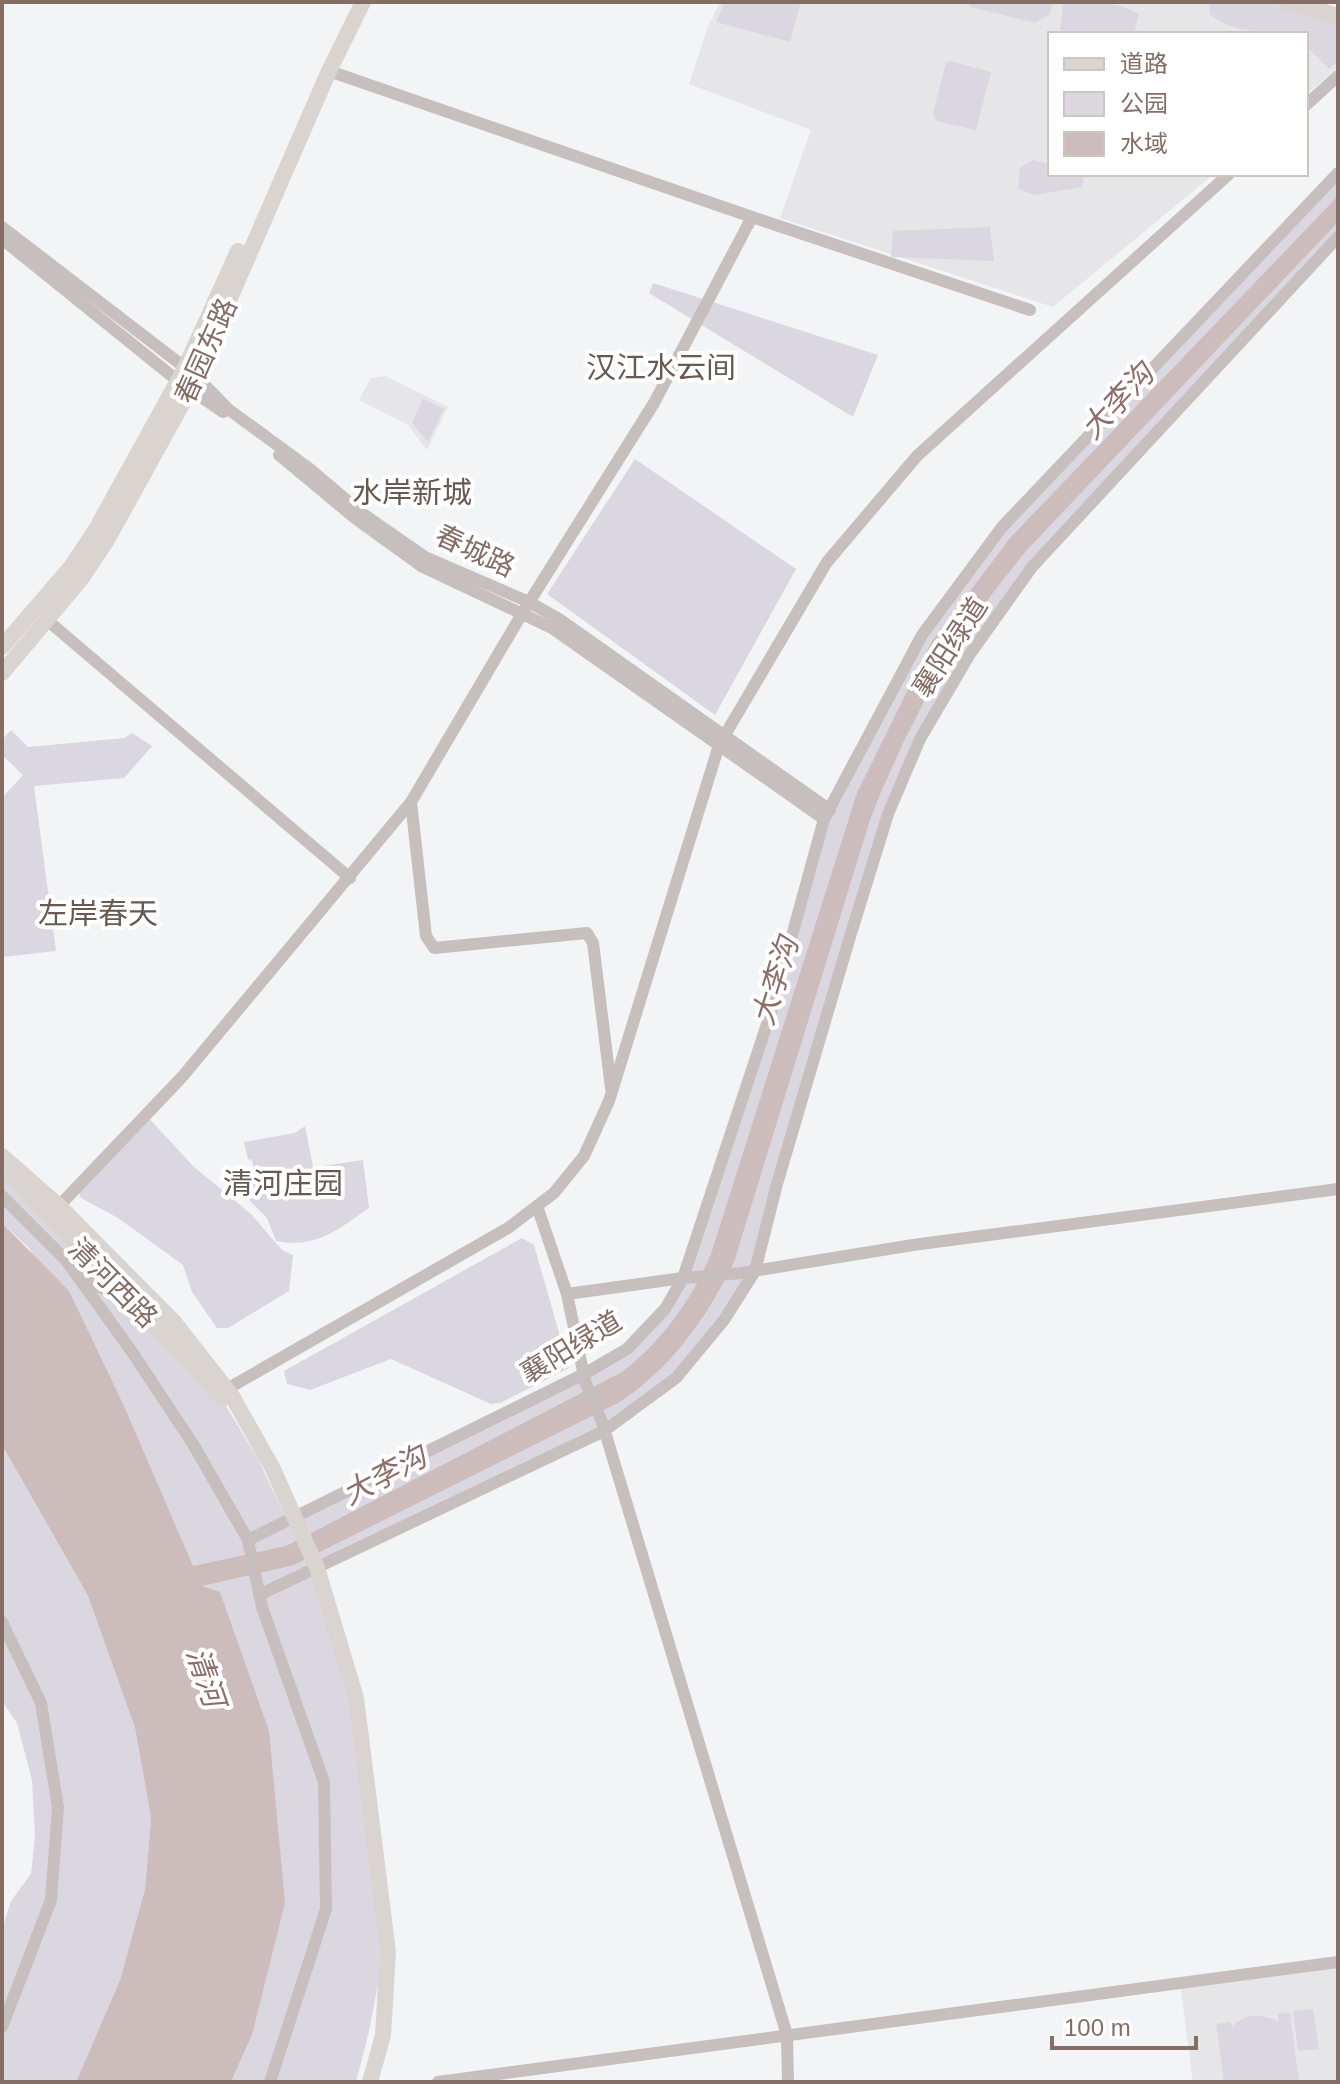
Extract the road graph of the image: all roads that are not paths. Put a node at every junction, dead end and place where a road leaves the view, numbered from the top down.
1 (352, 2) edge
2 (363, 2) edge
3 (1289, 2) edge
4 (1297, 2) edge
5 (1338, 10) edge
6 (1338, 17) edge
7 (329, 71) junction
8 (1338, 76) edge
9 (1308, 103) edge
10 (1338, 173) edge
11 (1227, 176) edge
12 (752, 217) junction
13 (2, 227) edge
14 (1338, 237) edge
15 (2, 239) edge
16 (1030, 310) dead end
17 (187, 379) junction
18 (526, 607) junction
19 (47, 620) junction
20 (3, 644) edge
21 (2, 673) edge
22 (722, 740) junction
23 (411, 802) junction
24 (827, 814) junction
25 (350, 878) junction
26 (611, 1094) junction
27 (2, 1156) edge
28 (2, 1167) edge
29 (1338, 1189) edge
30 (2, 1196) edge
31 (59, 1206) junction
32 (537, 1206) junction
33 (755, 1271) junction
34 (78, 1277) junction
35 (683, 1278) junction
36 (567, 1294) junction
37 (131, 1301) junction
38 (584, 1378) junction
39 (222, 1395) junction
40 (604, 1431) junction
41 (293, 1522) junction
42 (248, 1544) junction
43 (312, 1566) junction
44 (259, 1593) junction
45 (2, 1622) edge
46 (1338, 1962) edge
47 (2, 2027) edge
48 (787, 2035) junction
49 (270, 2082) edge
50 (362, 2082) edge
51 (370, 2082) edge
52 (438, 2082) edge
53 (788, 2082) edge

1 - 17 main road, 春园东路
2 - 7 main road, 春园东路
3 - 6 highway
4 - 5 main road
7 - 12 street
7 - 17 main road, 春园东路
8 - 9 street
10 - 24 street, 襄阳绿道
11 - 22 street
12 - 16 street
12 - 18 street
13 - 17 street, 春城路
14 - 33 street, 襄阳绿道
15 - 17 street, 春城路
17 - 18 street, 春城路
17 - 19 main road, 春园东路
17 - 20 main road, 春园东路
18 - 22 street, 春城路
18 - 23 street
19 - 21 main road, 春园东路
19 - 25 street
22 - 24 street, 春城路
22 - 26 street
23 - 25 street
23 - 26 street
24 - 35 street, 襄阳绿道
25 - 31 street
26 - 32 street
27 - 31 main road
28 - 37 main road, 清河西路
29 - 33 street
30 - 34 street
31 - 39 main road
32 - 36 street
32 - 39 street
33 - 35 street
33 - 40 street, 襄阳绿道
34 - 37 street
34 - 42 street
35 - 36 street
35 - 38 street, 襄阳绿道
36 - 38 street
37 - 39 main road, 清河西路
38 - 40 street
38 - 41 street, 襄阳绿道
39 - 41 main road
40 - 43 street, 襄阳绿道
40 - 48 street
41 - 42 street, 襄阳绿道
41 - 43 main road
42 - 44 street
43 - 44 street, 襄阳绿道
43 - 50 main road
43 - 51 main road
44 - 49 street
45 - 47 street
46 - 48 street
48 - 52 street
48 - 53 street

